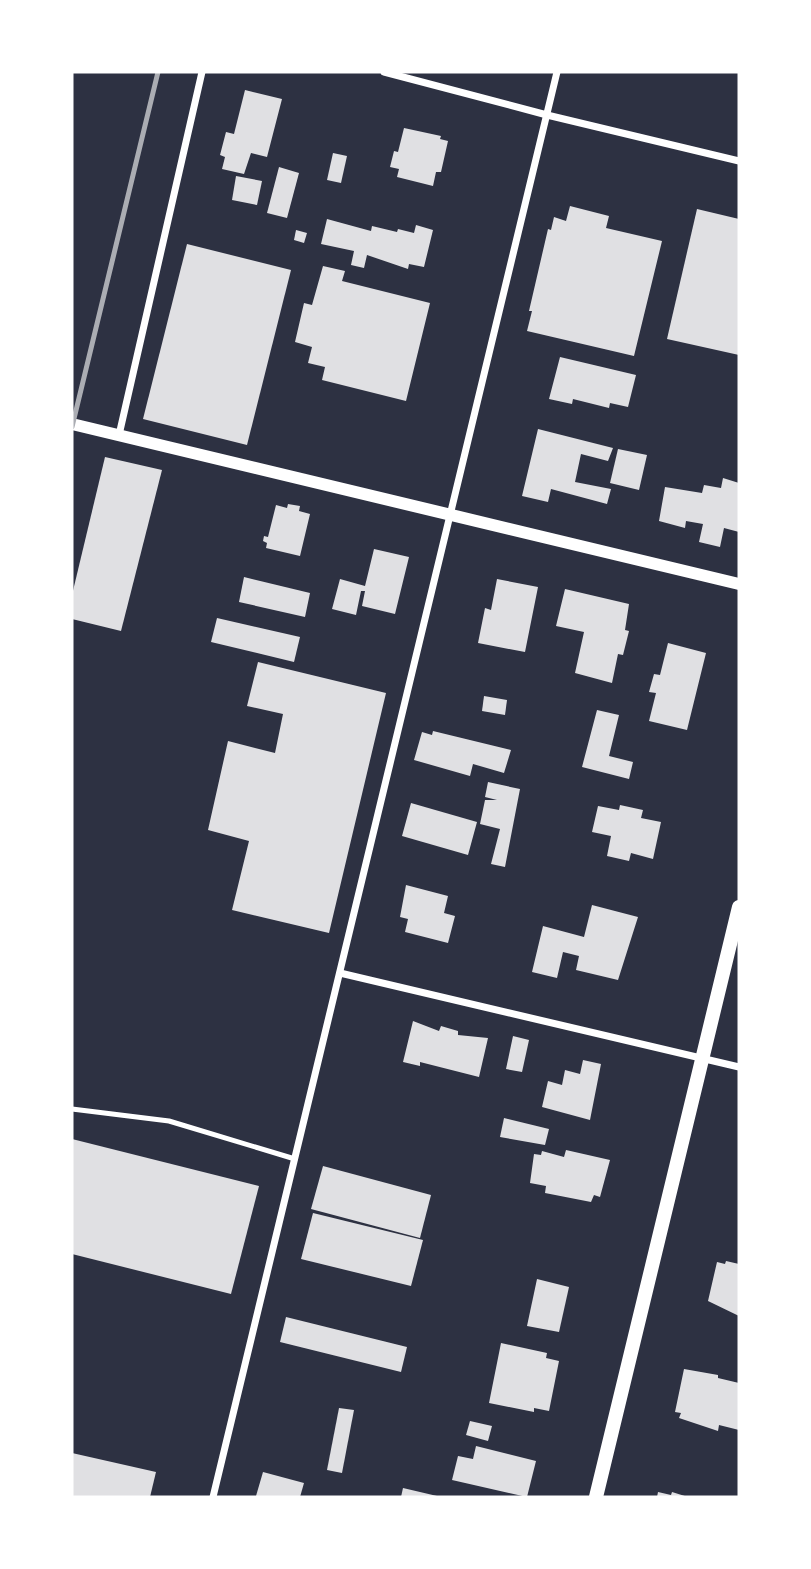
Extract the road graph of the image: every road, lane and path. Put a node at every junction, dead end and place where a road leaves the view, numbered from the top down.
1 (202, 72) edge
2 (384, 72) edge
3 (557, 72) edge
4 (547, 115) junction
5 (739, 161) edge
6 (72, 424) edge
7 (118, 435) junction
8 (450, 516) junction
9 (739, 584) edge
10 (739, 907) edge
11 (340, 973) junction
12 (704, 1059) junction
13 (739, 1067) edge
14 (72, 1109) edge
15 (295, 1159) junction
16 (213, 1497) edge
17 (596, 1497) edge

1 - 7 street
2 - 4 street
3 - 4 street
4 - 5 street
4 - 8 street
6 - 7 street
7 - 8 street
8 - 9 street
8 - 11 street
10 - 12 main road
11 - 12 street
11 - 15 street
12 - 13 street
12 - 17 main road
14 - 15 lane
15 - 16 street

